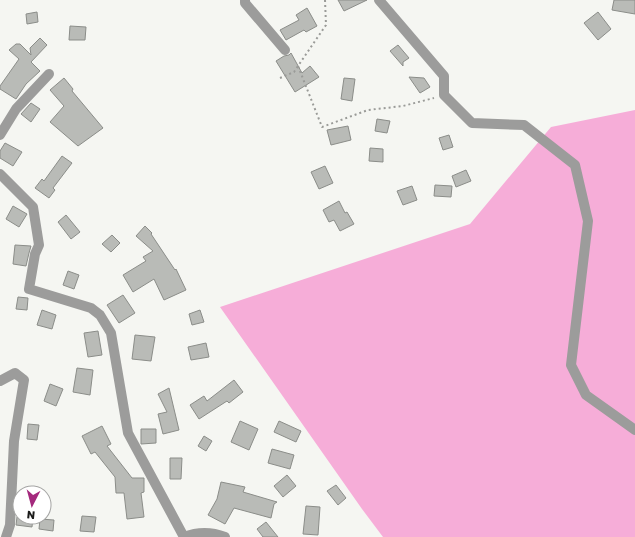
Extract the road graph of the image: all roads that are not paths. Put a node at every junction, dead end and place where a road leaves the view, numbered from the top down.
1 (245, 0) edge
2 (379, 0) edge
3 (285, 50) dead end
4 (49, 74) dead end
5 (0, 135) edge
6 (0, 174) edge
7 (0, 381) edge
8 (635, 430) edge
9 (6, 537) edge
10 (184, 537) edge
11 (225, 537) edge

1 - 3 street
2 - 8 street
4 - 5 street
6 - 10 street
7 - 9 street
10 - 11 street

